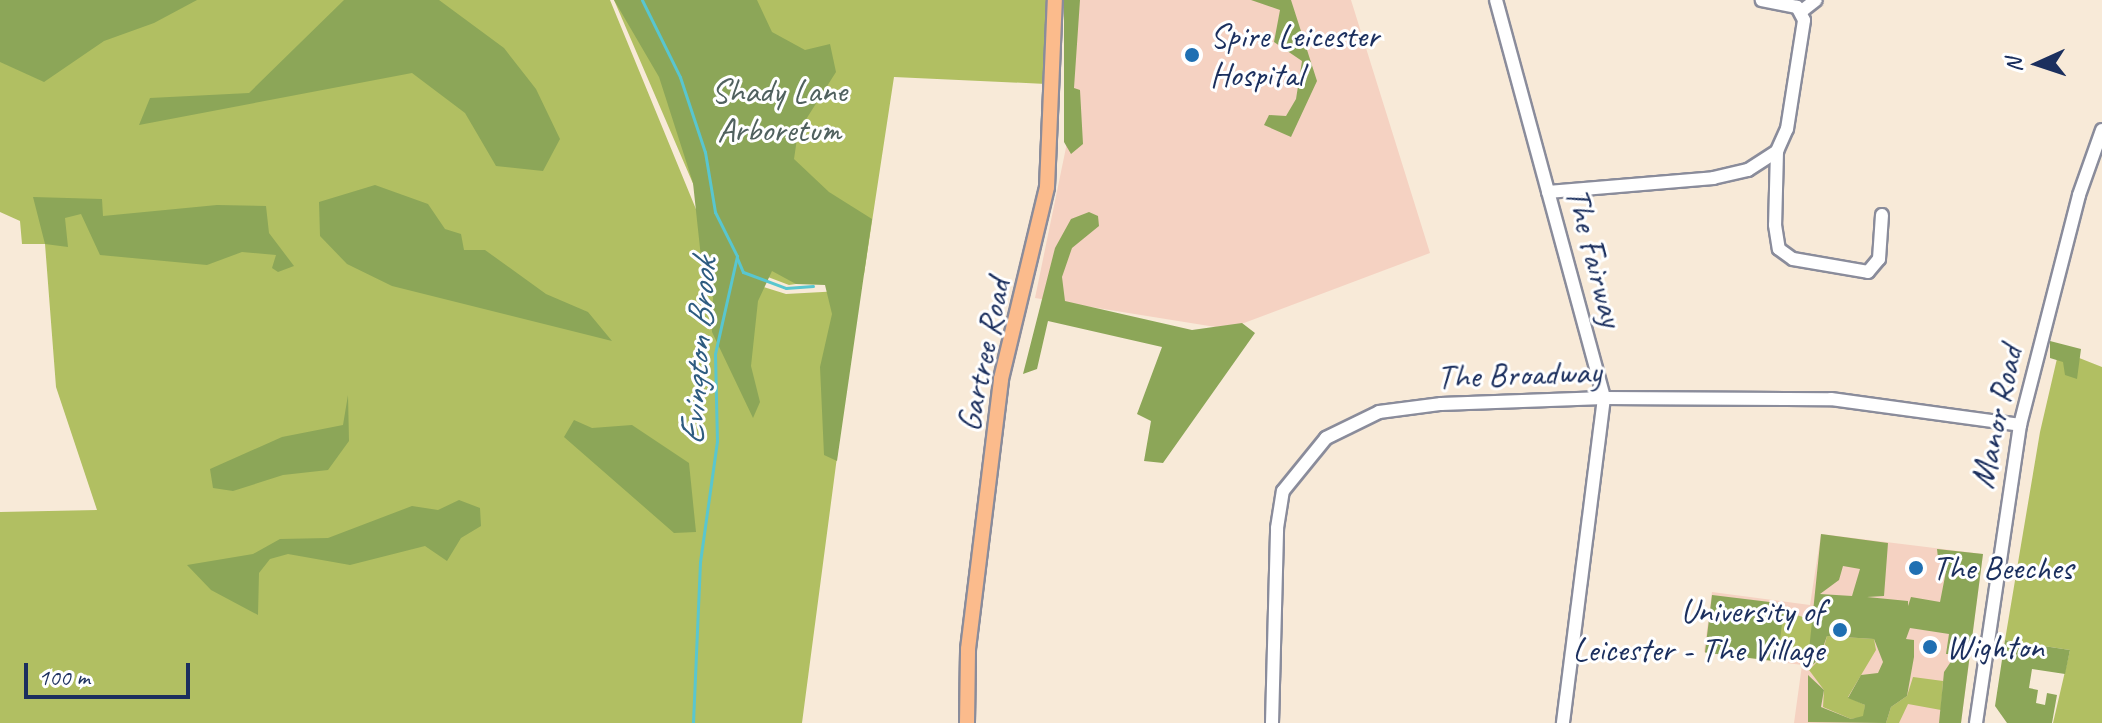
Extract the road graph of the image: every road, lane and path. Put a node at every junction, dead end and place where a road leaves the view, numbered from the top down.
1 (1055, 0) edge
2 (1496, 0) edge
3 (1762, 0) edge
4 (1816, 0) edge
5 (1803, 10) junction
6 (2102, 130) edge
7 (1777, 151) junction
8 (1548, 192) junction
9 (1882, 215) dead end
10 (1604, 398) junction
11 (2020, 425) junction
12 (967, 723) edge
13 (1272, 723) edge
14 (1563, 723) edge
15 (1976, 723) edge

1 - 12 main road, Gartree Road
2 - 8 street, The Fairway
3 - 5 street
4 - 5 street
5 - 7 street
6 - 11 street, Manor Road
7 - 8 street
7 - 9 street
8 - 10 street, The Fairway
10 - 11 street, The Broadway
10 - 13 street, The Broadway
10 - 14 street, The Fairway
11 - 15 street, Manor Road

